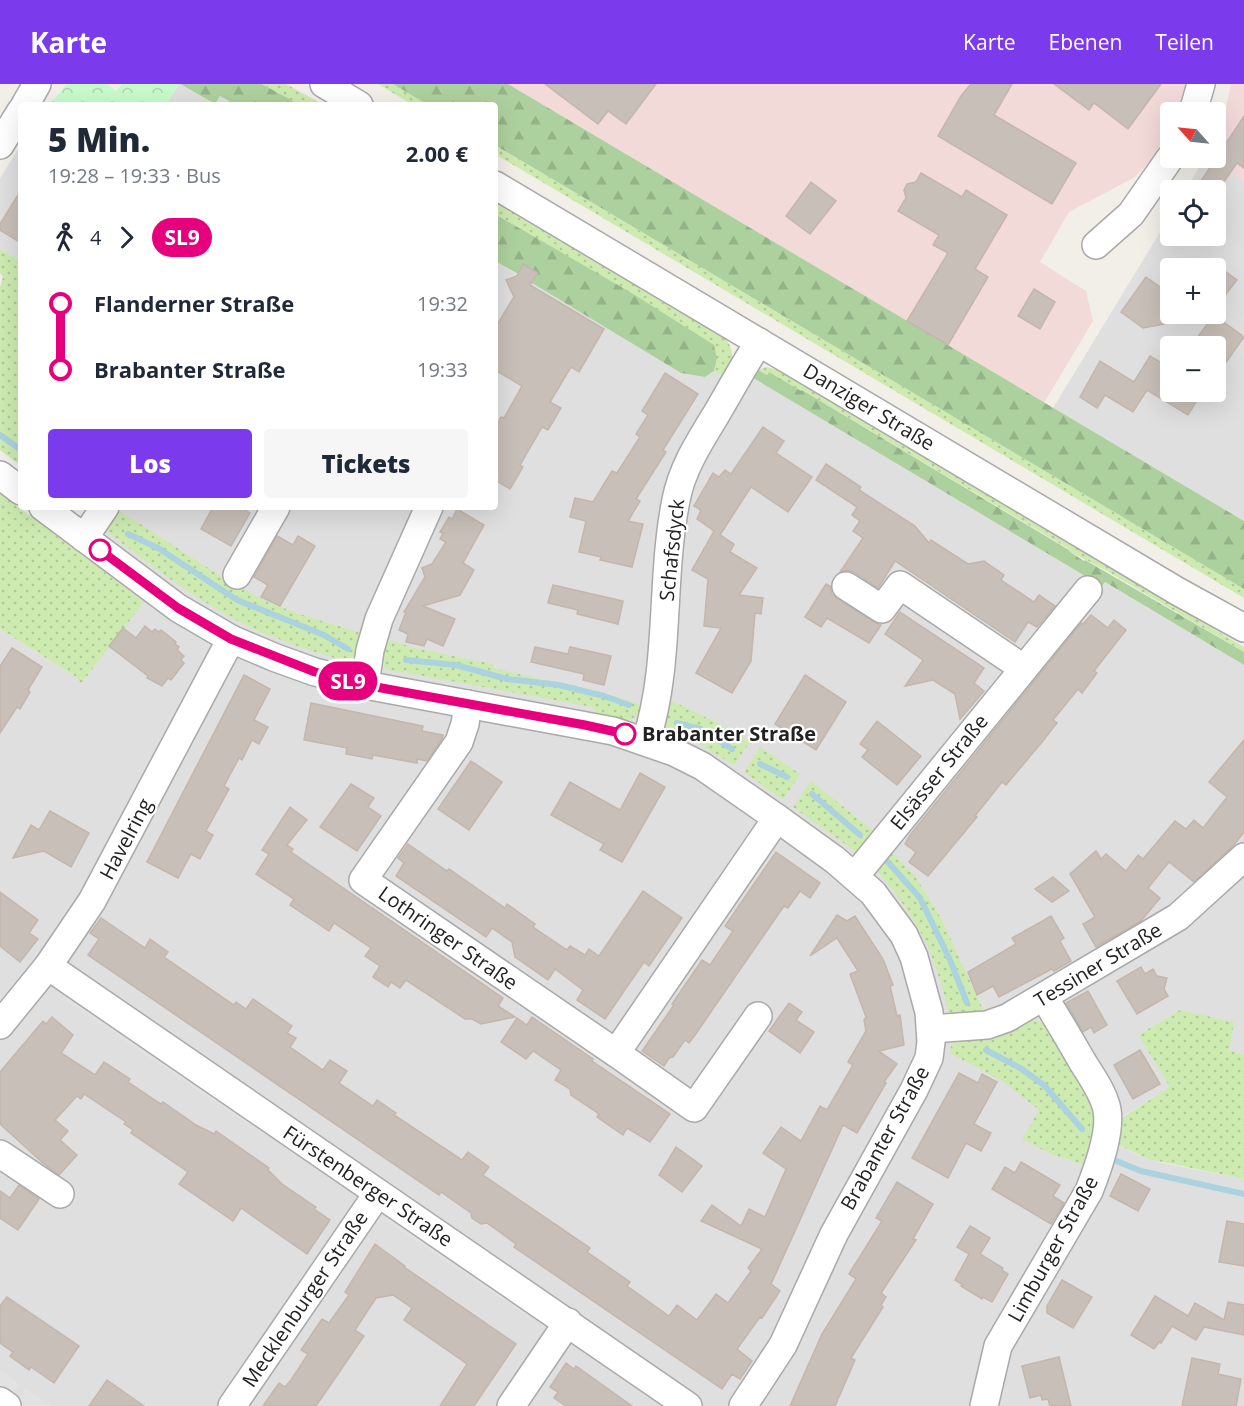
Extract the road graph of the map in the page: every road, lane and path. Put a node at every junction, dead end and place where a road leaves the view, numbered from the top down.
1 (37, 84) edge
2 (324, 84) edge
3 (1201, 84) edge
4 (27, 102) edge
5 (354, 102) edge
6 (1196, 102) edge
7 (18, 116) edge
8 (0, 145) edge
9 (1163, 168) edge
10 (498, 187) edge
11 (1096, 246) dead end
12 (759, 342) junction
13 (0, 475) edge
14 (18, 488) edge
15 (47, 510) edge
16 (103, 510) edge
17 (274, 510) edge
18 (428, 510) edge
19 (84, 538) junction
20 (237, 575) dead end
21 (846, 586) dead end
22 (1088, 590) dead end
23 (1244, 628) edge
24 (231, 639) junction
25 (1023, 668) junction
26 (365, 685) junction
27 (468, 704) junction
28 (646, 741) junction
29 (777, 818) junction
30 (1244, 856) edge
31 (855, 876) junction
32 (48, 966) junction
33 (1044, 997) junction
34 (758, 1016) dead end
35 (0, 1025) edge
36 (931, 1029) junction
37 (616, 1053) junction
38 (0, 1154) edge
39 (378, 1193) junction
40 (60, 1194) dead end
41 (568, 1322) junction
42 (0, 1401) edge
43 (8, 1406) edge
44 (232, 1406) edge
45 (511, 1406) edge
46 (688, 1406) edge
47 (743, 1406) edge
48 (984, 1406) edge

1 - 4 street
2 - 5 street
3 - 6 street
7 - 8 street
9 - 11 street
10 - 12 street, Danziger Straße
12 - 23 street, Danziger Straße
12 - 28 street, Schafsdyck
13 - 14 street
15 - 19 street, Brabanter Straße
16 - 19 street
17 - 20 street
18 - 26 street
19 - 24 street, Brabanter Straße
21 - 25 street
22 - 25 street, Elsässer Straße
24 - 26 street, Brabanter Straße
24 - 32 street, Havelring
25 - 31 street, Elsässer Straße
26 - 27 street, Brabanter Straße
27 - 28 street, Brabanter Straße
27 - 37 street, Lothringer Straße
28 - 29 street, Brabanter Straße
29 - 31 street, Brabanter Straße
29 - 37 street
30 - 33 street, Tessiner Straße
31 - 36 street, Brabanter Straße
32 - 35 street, Havelring
32 - 39 street, Fürstenberger Straße
33 - 36 street, Tessiner Straße
33 - 48 street, Limburger Straße
34 - 37 street, Lothringer Straße
36 - 47 street, Brabanter Straße
38 - 40 street
39 - 41 street, Fürstenberger Straße
39 - 44 street, Mecklenburger Straße
41 - 45 street
41 - 46 street, Fürstenberger Straße
42 - 43 street

